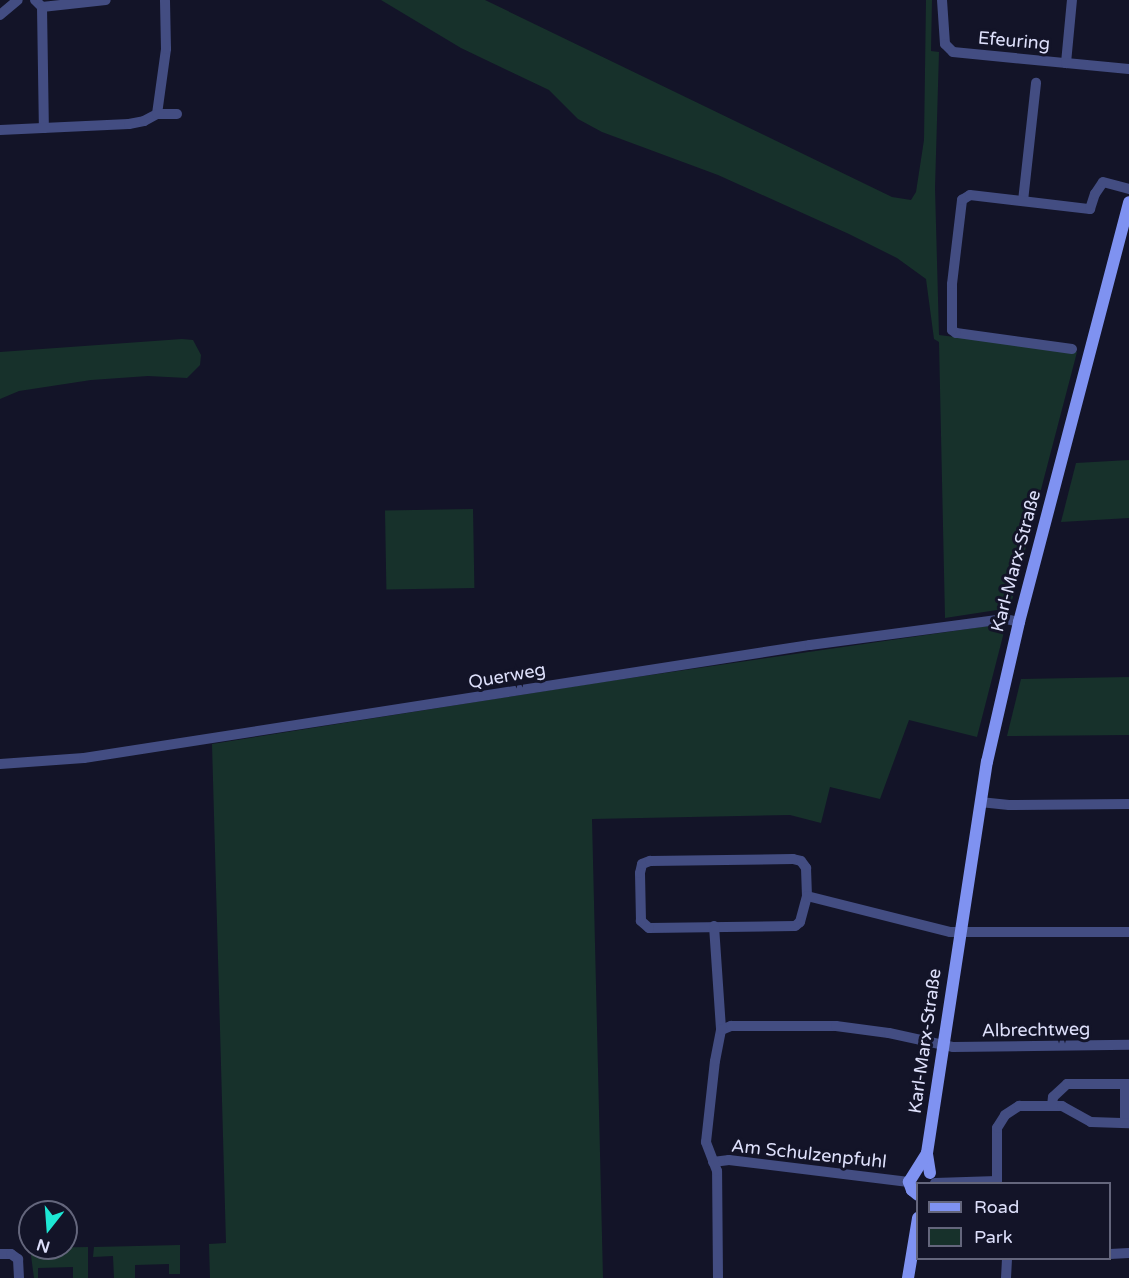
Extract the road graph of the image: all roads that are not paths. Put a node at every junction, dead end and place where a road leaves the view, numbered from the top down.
1 (18, 0) edge
2 (106, 0) edge
3 (165, 0) edge
4 (942, 0) edge
5 (1072, 0) edge
6 (39, 4) edge
7 (0, 15) edge
8 (1066, 63) junction
9 (1129, 69) edge
10 (1036, 83) dead end
11 (157, 114) junction
12 (177, 114) dead end
13 (44, 128) junction
14 (0, 130) edge
15 (1129, 189) edge
16 (1023, 201) junction
17 (1129, 202) edge
18 (1072, 349) dead end
19 (1019, 622) junction
20 (0, 764) edge
21 (980, 802) junction
22 (1129, 804) edge
23 (807, 896) junction
24 (714, 926) junction
25 (1129, 932) edge
26 (959, 933) junction
27 (721, 1030) junction
28 (1129, 1045) edge
29 (943, 1046) junction
30 (1127, 1084) edge
31 (1052, 1106) junction
32 (1127, 1123) edge
33 (927, 1154) junction
34 (714, 1162) junction
35 (917, 1171) junction
36 (934, 1180) edge
37 (997, 1182) edge
38 (914, 1190) edge
39 (916, 1209) edge
40 (916, 1225) edge
41 (1129, 1253) edge
42 (0, 1254) edge
43 (1111, 1254) edge
44 (1007, 1260) edge
45 (19, 1278) edge
46 (718, 1278) edge
47 (908, 1278) edge
48 (1006, 1278) edge

1 - 7 street
2 - 6 street
3 - 11 street
4 - 8 street, Efeuring
5 - 8 street, Efeuring
6 - 13 street
8 - 9 street
10 - 16 street
11 - 12 street
11 - 13 street
13 - 14 street
15 - 16 street
16 - 18 street
17 - 19 main road, Karl-Marx-Straße
19 - 20 street, Querweg
19 - 21 main road, Karl-Marx-Straße
21 - 22 street
21 - 26 main road, Karl-Marx-Straße
23 - 24 street
23 - 24 street
23 - 26 street
24 - 27 street
25 - 26 street
26 - 29 main road, Karl-Marx-Straße
27 - 29 street, Albrechtweg
27 - 34 street
28 - 29 street, Albrechtweg
29 - 33 main road, Karl-Marx-Straße
30 - 31 street
30 - 32 street
31 - 32 street
31 - 37 street
33 - 35 main road, Karl-Marx-Straße
33 - 36 main road, Karl-Marx-Straße
34 - 38 street, Am Schulzenpfuhl
34 - 46 street, Am Schulzenpfuhl
35 - 36 main road
35 - 38 main road, Karl-Marx-Straße
36 - 37 street
38 - 39 main road
40 - 47 main road
41 - 43 street
42 - 45 street
44 - 48 street

